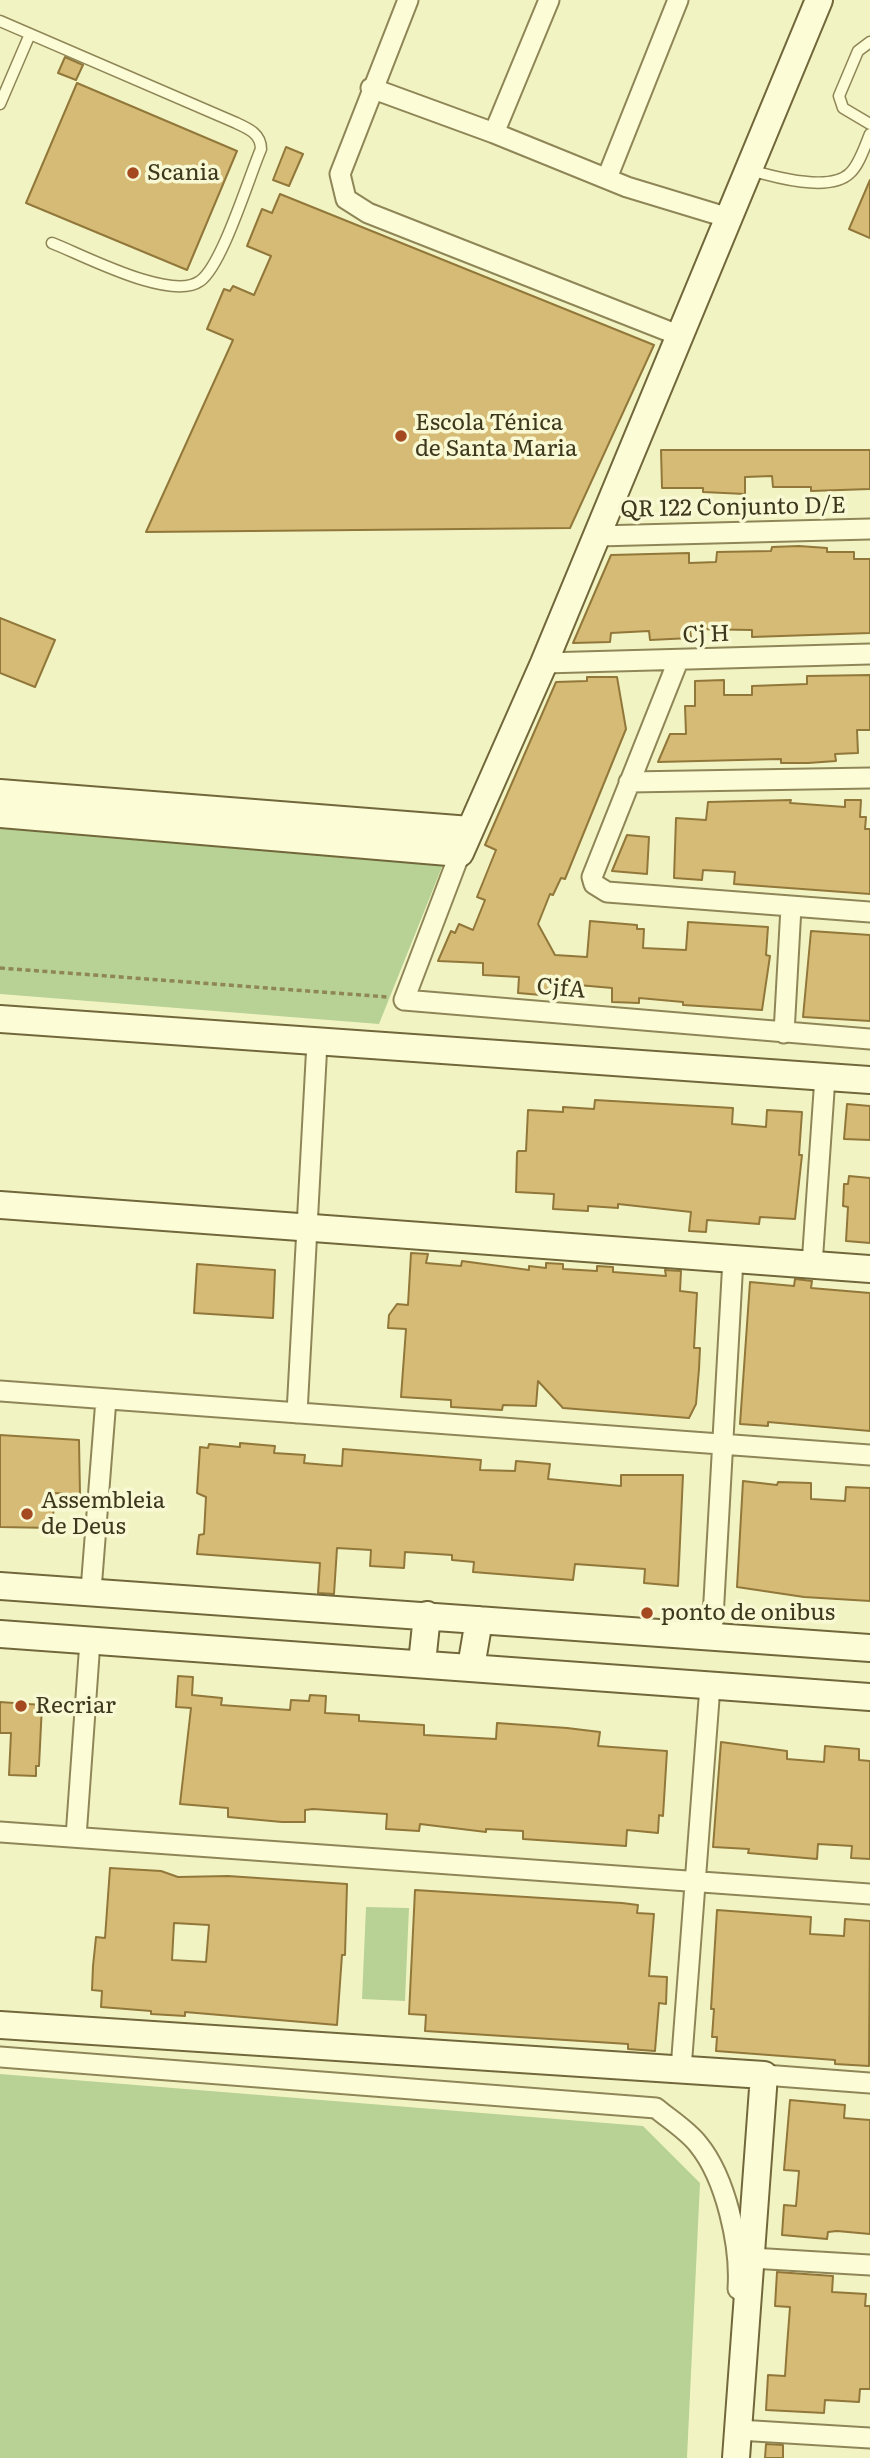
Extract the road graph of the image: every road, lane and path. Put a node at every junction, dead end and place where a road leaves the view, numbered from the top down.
1 (408, 0) edge
2 (549, 0) edge
3 (678, 0) edge
4 (819, 0) edge
5 (0, 21) edge
6 (30, 34) junction
7 (870, 42) edge
8 (371, 88) junction
9 (0, 104) edge
10 (870, 124) edge
11 (494, 133) junction
12 (870, 134) edge
13 (749, 170) junction
14 (607, 178) junction
15 (729, 218) junction
16 (52, 243) dead end
17 (678, 335) junction
18 (870, 529) edge
19 (597, 536) junction
20 (870, 654) edge
21 (678, 661) junction
22 (544, 663) junction
23 (870, 778) edge
24 (629, 782) junction
25 (0, 793) edge
26 (0, 814) edge
27 (465, 841) junction
28 (791, 907) junction
29 (870, 912) edge
30 (0, 968) edge
31 (404, 1000) junction
32 (0, 1019) edge
33 (784, 1033) junction
34 (870, 1039) edge
35 (317, 1042) junction
36 (825, 1077) junction
37 (870, 1080) edge
38 (0, 1205) edge
39 (306, 1227) junction
40 (733, 1259) junction
41 (812, 1265) junction
42 (870, 1269) edge
43 (0, 1391) edge
44 (106, 1399) junction
45 (297, 1413) junction
46 (723, 1444) junction
47 (870, 1455) edge
48 (0, 1586) edge
49 (91, 1590) junction
50 (426, 1615) junction
51 (479, 1620) junction
52 (0, 1634) edge
53 (712, 1636) junction
54 (90, 1641) junction
55 (870, 1648) edge
56 (422, 1663) junction
57 (471, 1667) junction
58 (710, 1686) junction
59 (870, 1697) edge
60 (0, 1832) edge
61 (76, 1837) junction
62 (696, 1881) junction
63 (870, 1894) edge
64 (0, 2025) edge
65 (0, 2057) edge
66 (681, 2069) junction
67 (764, 2075) junction
68 (870, 2083) edge
69 (751, 2258) junction
70 (870, 2265) edge
71 (738, 2430) junction
72 (870, 2438) edge
73 (724, 2458) edge
74 (737, 2458) edge

1 - 8 street
2 - 11 street
3 - 14 street
4 - 13 street
5 - 6 lane
6 - 9 lane
6 - 16 lane
7 - 10 lane
8 - 11 street
8 - 17 street
11 - 14 street
12 - 13 lane
13 - 15 street
14 - 15 street
15 - 17 street
17 - 19 street
18 - 19 street, QR 122 Conjunto D/E
19 - 22 street
20 - 21 street, Cj H
21 - 22 street, Cj H
21 - 24 street
22 - 27 street
23 - 24 street
24 - 28 street
25 - 27 street
26 - 27 street
27 - 31 street
28 - 29 street
28 - 33 street
30 - 31 path
31 - 33 street, CjfA
32 - 35 street
33 - 34 street, CjfA
35 - 36 street
35 - 39 street
36 - 37 street
36 - 41 street
38 - 39 street
39 - 40 street
39 - 45 street
40 - 41 street
40 - 46 street
41 - 42 street
43 - 44 street
44 - 45 street
44 - 49 street
45 - 46 street
46 - 47 street
46 - 53 street
48 - 49 street
49 - 50 street
50 - 51 street
50 - 56 street
51 - 53 street
51 - 57 street
52 - 54 street
53 - 55 street
54 - 56 street
54 - 61 street
56 - 57 street
57 - 58 street
58 - 59 street
58 - 62 street
60 - 61 street
61 - 62 street
62 - 63 street
62 - 66 street
64 - 66 street
65 - 73 street
66 - 67 street
67 - 68 street
67 - 69 street
69 - 70 street
69 - 71 street
71 - 72 street
71 - 74 street

